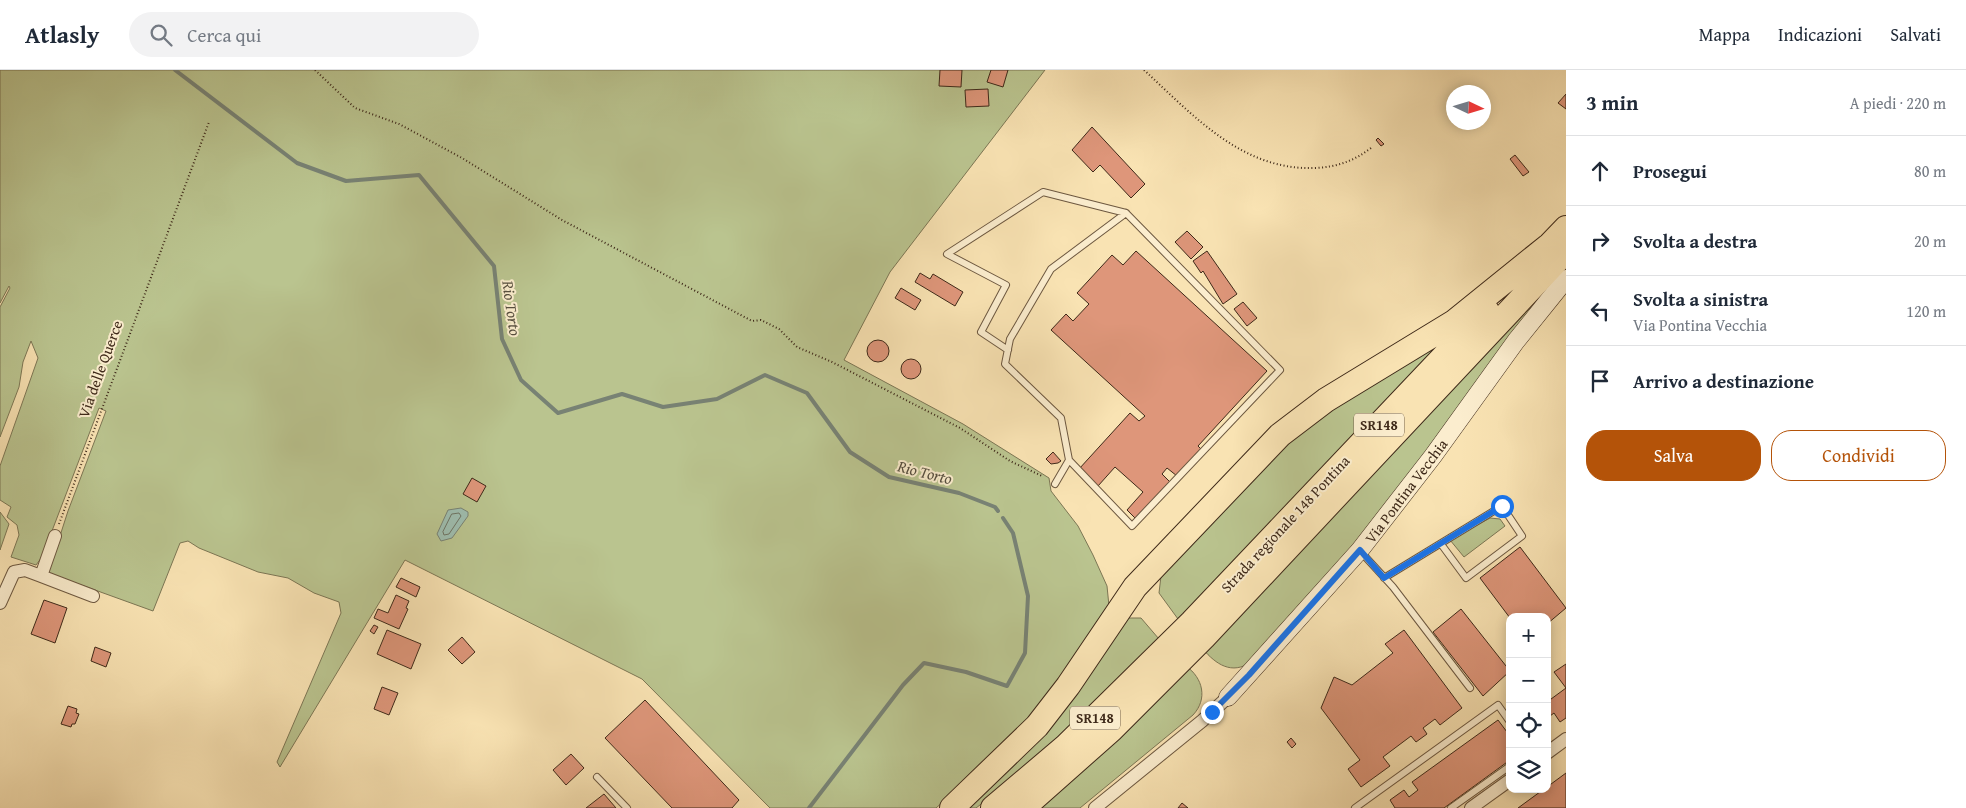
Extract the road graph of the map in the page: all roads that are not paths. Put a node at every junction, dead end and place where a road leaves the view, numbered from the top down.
1 (1126, 212) junction
2 (1561, 241) edge
3 (1566, 279) edge
4 (1008, 350) junction
5 (1068, 460) junction
6 (1055, 484) dead end
7 (55, 536) road end
8 (1441, 544) junction
9 (1360, 550) junction
10 (41, 576) junction
11 (1384, 578) junction
12 (93, 596) dead end
13 (0, 603) edge
14 (1198, 629) junction
15 (1470, 688) dead end
16 (1228, 696) joint
17 (1506, 716) edge
18 (1566, 739) edge
19 (1551, 750) edge
20 (1506, 769) edge
21 (597, 777) dead end
22 (1506, 783) edge
23 (1363, 805) edge
24 (627, 808) edge
25 (952, 808) edge
26 (993, 808) edge
27 (1023, 808) edge
28 (1095, 808) edge
29 (1355, 808) edge
30 (1451, 808) edge
31 (1471, 808) edge

1 - 4 lane
1 - 4 lane
1 - 5 lane
2 - 14 highway, Strada regionale 148 Pontina / SR148
2 - 25 highway
3 - 9 street, Via Pontina Vecchia
4 - 5 lane
5 - 6 lane
7 - 10 street
8 - 8 lane
8 - 11 lane
9 - 11 lane
9 - 16 street, Via Pontina Vecchia
10 - 12 street
10 - 13 street
11 - 15 lane
14 - 26 highway, Strada regionale 148 Pontina / SR148
14 - 27 highway, Strada regionale 148 Pontina / SR148
16 - 28 street, Via Pontina Vecchia
17 - 23 lane
18 - 19 street
20 - 30 lane
21 - 24 lane
22 - 31 street
23 - 29 lane

